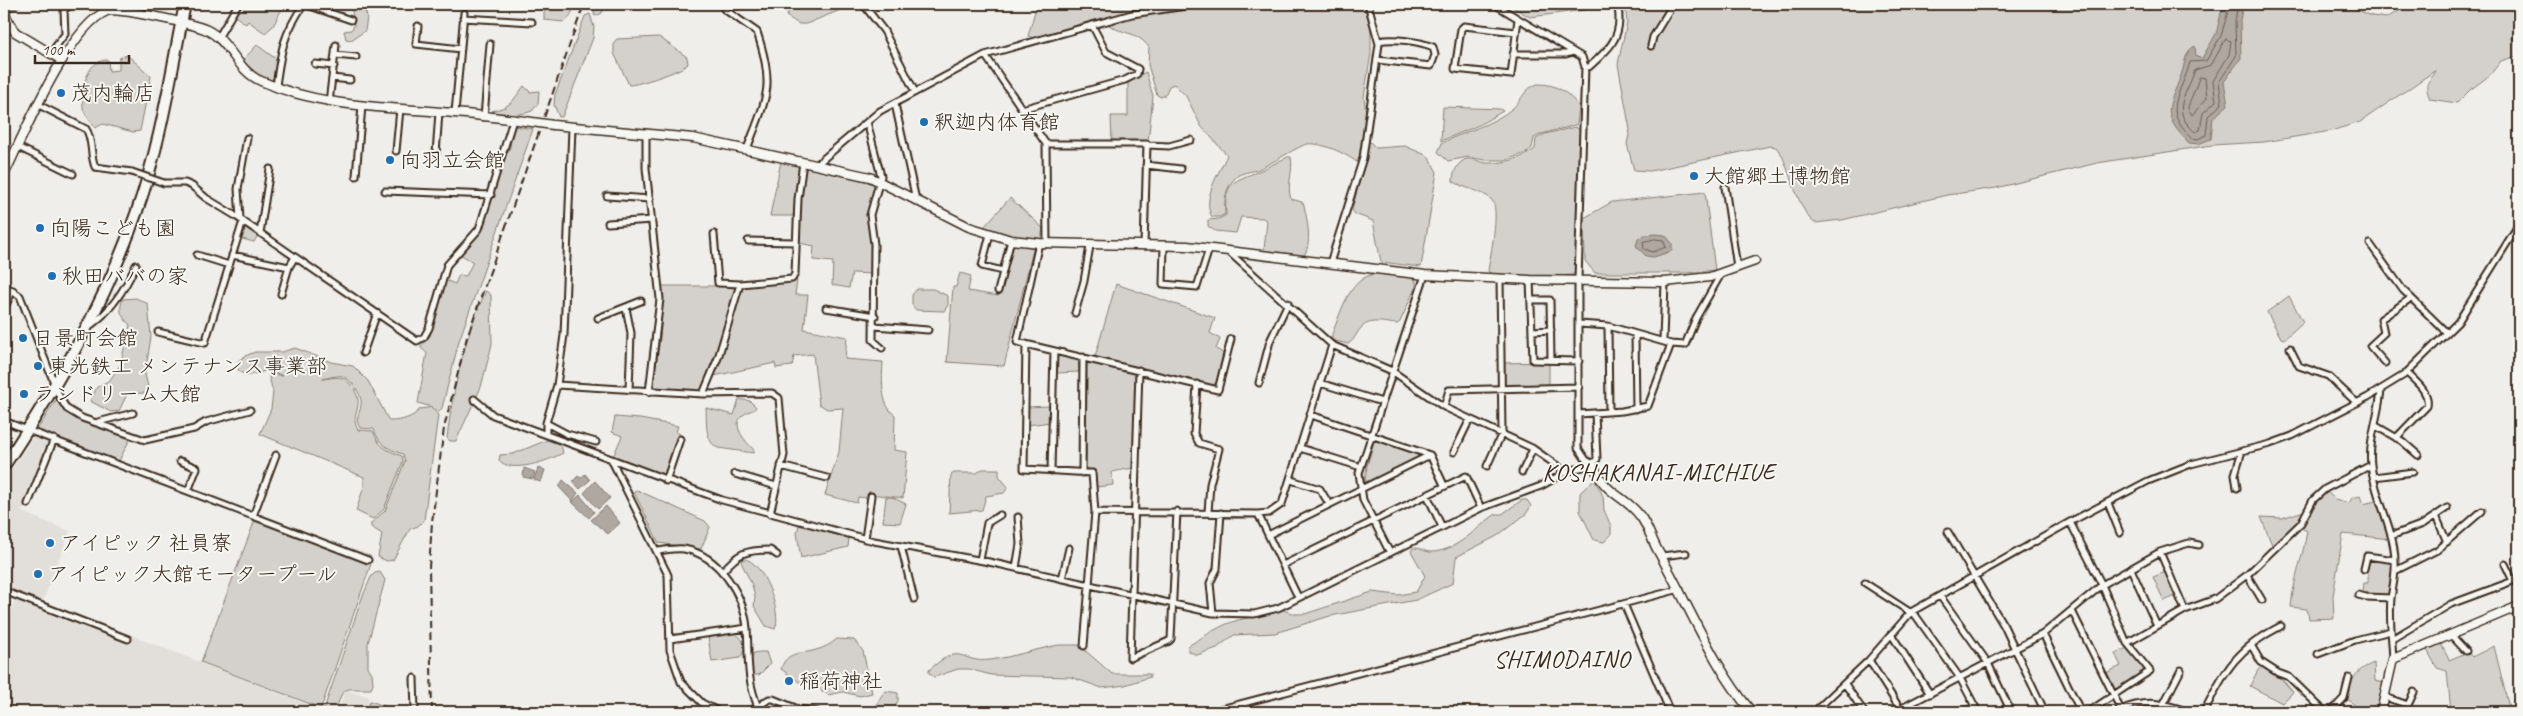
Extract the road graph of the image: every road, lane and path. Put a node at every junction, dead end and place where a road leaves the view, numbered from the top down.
1 (71, 4) edge
2 (185, 4) edge
3 (238, 4) edge
4 (304, 4) edge
5 (862, 4) edge
6 (1199, 4) edge
7 (1368, 4) edge
8 (1494, 4) edge
9 (1616, 4) edge
10 (1673, 4) edge
11 (109, 7) edge
12 (724, 9) dead end
13 (5, 15) edge
14 (351, 20) dead end
15 (1518, 20) junction
16 (181, 22) junction
17 (532, 22) dead end
18 (1092, 25) junction
19 (418, 26) dead end
20 (1516, 32) junction
21 (218, 38) junction
22 (1378, 41) junction
23 (490, 44) dead end
24 (336, 46) dead end
25 (1651, 46) dead end
26 (461, 49) junction
27 (1573, 52) junction
28 (50, 54) junction
29 (1513, 54) junction
30 (335, 55) junction
31 (985, 55) junction
32 (356, 57) dead end
33 (60, 60) junction
34 (1377, 60) junction
35 (315, 64) dead end
36 (334, 66) junction
37 (1585, 67) junction
38 (332, 78) junction
39 (350, 80) dead end
40 (276, 86) junction
41 (915, 92) junction
42 (329, 102) junction
43 (895, 104) junction
44 (38, 105) junction
45 (362, 106) junction
46 (400, 109) junction
47 (1022, 109) junction
48 (439, 112) junction
49 (455, 113) junction
50 (484, 117) junction
51 (513, 120) junction
52 (867, 122) junction
53 (572, 128) junction
54 (646, 133) junction
55 (247, 138) dead end
56 (1191, 140) dead end
57 (1046, 144) junction
58 (1147, 145) junction
59 (18, 147) junction
60 (747, 149) junction
61 (396, 151) dead end
62 (436, 154) dead end
63 (803, 162) junction
64 (816, 165) junction
65 (1146, 165) junction
66 (270, 169) dead end
67 (1181, 169) dead end
68 (74, 174) dead end
69 (4, 175) edge
70 (356, 176) dead end
71 (878, 180) junction
72 (1725, 188) dead end
73 (385, 191) dead end
74 (491, 195) junction
75 (607, 196) dead end
76 (650, 200) junction
77 (916, 200) junction
78 (241, 220) junction
79 (652, 220) junction
80 (608, 223) dead end
81 (2519, 224) edge
82 (260, 233) junction
83 (714, 234) dead end
84 (990, 234) junction
85 (1011, 240) junction
86 (748, 241) dead end
87 (796, 242) junction
88 (1043, 244) junction
89 (2370, 244) dead end
90 (1090, 246) junction
91 (1144, 246) junction
92 (1164, 246) junction
93 (1209, 249) junction
94 (1230, 253) junction
95 (197, 254) dead end
96 (232, 255) junction
97 (295, 257) junction
98 (1755, 261) dead end
99 (1330, 263) junction
100 (136, 265) dead end
101 (229, 265) junction
102 (289, 267) junction
103 (1737, 267) junction
104 (1003, 271) junction
105 (1722, 274) junction
106 (1425, 275) junction
107 (1500, 278) junction
108 (1530, 280) junction
109 (1578, 280) junction
110 (1665, 282) junction
111 (740, 284) junction
112 (4, 285) edge
113 (13, 290) junction
114 (998, 291) dead end
115 (280, 294) dead end
116 (2411, 298) junction
117 (1531, 300) junction
118 (641, 301) dead end
119 (1288, 303) junction
120 (626, 308) junction
121 (826, 308) dead end
122 (4, 309) edge
123 (1075, 312) dead end
124 (377, 313) junction
125 (874, 316) junction
126 (598, 318) dead end
127 (1579, 324) junction
128 (874, 326) junction
129 (1608, 326) junction
130 (86, 328) junction
131 (928, 330) dead end
132 (1551, 330) junction
133 (1532, 331) junction
134 (158, 332) dead end
135 (2447, 333) junction
136 (1635, 334) junction
137 (1231, 339) dead end
138 (1663, 340) junction
139 (1026, 344) junction
140 (1671, 344) junction
141 (1332, 345) junction
142 (882, 348) dead end
143 (2290, 348) dead end
144 (1054, 351) junction
145 (363, 353) dead end
146 (1083, 357) junction
147 (1551, 360) junction
148 (1579, 361) junction
149 (2385, 363) dead end
150 (1139, 370) junction
151 (1392, 372) junction
152 (2407, 372) junction
153 (1320, 382) junction
154 (1259, 383) dead end
155 (1197, 384) junction
156 (55, 385) junction
157 (557, 385) junction
158 (1579, 387) junction
159 (1501, 388) junction
160 (629, 390) junction
161 (2381, 390) junction
162 (649, 392) junction
163 (703, 394) junction
164 (474, 399) dead end
165 (1382, 402) junction
166 (2357, 403) junction
167 (1444, 408) junction
168 (1636, 409) junction
169 (250, 410) dead end
170 (1609, 412) junction
171 (133, 413) dead end
172 (1595, 413) junction
173 (1579, 414) junction
174 (1310, 415) junction
175 (1470, 419) junction
176 (4, 421) edge
177 (97, 422) junction
178 (546, 423) junction
179 (2376, 426) junction
180 (28, 429) junction
181 (546, 433) junction
182 (1502, 433) junction
183 (1372, 434) junction
184 (2396, 438) junction
185 (54, 439) junction
186 (680, 439) dead end
187 (596, 442) dead end
188 (1300, 448) junction
189 (1533, 449) junction
190 (2242, 451) junction
191 (1454, 452) dead end
192 (276, 455) dead end
193 (1430, 455) junction
194 (2418, 455) dead end
195 (180, 461) dead end
196 (612, 461) junction
197 (1593, 464) junction
198 (2371, 465) junction
199 (4, 466) edge
200 (781, 466) junction
201 (1487, 466) dead end
202 (1361, 467) junction
203 (1051, 471) junction
204 (1522, 472) dead end
205 (1566, 472) junction
206 (2413, 472) dead end
207 (1082, 473) junction
208 (735, 474) dead end
209 (2374, 477) junction
210 (827, 478) dead end
211 (1291, 480) junction
212 (666, 481) junction
213 (1444, 485) junction
214 (776, 486) junction
215 (2237, 488) dead end
216 (188, 490) junction
217 (1361, 490) junction
218 (1426, 495) junction
219 (871, 496) dead end
220 (2108, 503) junction
221 (28, 504) dead end
222 (1329, 504) junction
223 (1481, 508) junction
224 (2447, 508) dead end
225 (1135, 511) junction
226 (2482, 511) dead end
227 (1095, 512) junction
228 (1177, 512) junction
229 (1208, 512) junction
230 (1220, 513) junction
231 (770, 514) junction
232 (1258, 514) junction
233 (253, 516) junction
234 (1000, 516) dead end
235 (2436, 516) junction
236 (1018, 517) dead end
237 (1374, 522) junction
238 (2070, 522) junction
239 (1442, 527) junction
240 (1948, 532) dead end
241 (2120, 533) dead end
242 (1268, 534) junction
243 (2391, 536) junction
244 (865, 539) junction
245 (2447, 542) junction
246 (2199, 545) dead end
247 (901, 546) junction
248 (1069, 548) dead end
249 (658, 551) junction
250 (2160, 552) junction
251 (1390, 553) junction
252 (1686, 554) dead end
253 (777, 555) dead end
254 (1662, 556) junction
255 (368, 560) dead end
256 (980, 560) junction
257 (2396, 560) junction
258 (2505, 564) dead end
259 (1283, 565) junction
260 (1016, 568) junction
261 (2131, 569) junction
262 (2364, 569) dead end
263 (2395, 571) junction
264 (722, 572) junction
265 (2247, 575) junction
266 (1973, 577) junction
267 (1062, 578) junction
268 (1865, 583) dead end
269 (1088, 585) junction
270 (2102, 586) junction
271 (1680, 589) junction
272 (4, 591) edge
273 (1131, 594) junction
274 (2358, 594) dead end
275 (1940, 596) junction
276 (1298, 598) junction
277 (2391, 598) junction
278 (914, 599) dead end
279 (2262, 600) dead end
280 (1624, 604) junction
281 (1173, 605) junction
282 (2519, 606) edge
283 (2072, 610) junction
284 (2185, 610) junction
285 (1911, 612) junction
286 (1214, 613) junction
287 (2157, 626) junction
288 (2281, 626) dead end
289 (747, 628) junction
290 (2391, 631) junction
291 (1891, 634) junction
292 (2043, 634) junction
293 (2451, 635) junction
294 (128, 639) dead end
295 (670, 639) junction
296 (2392, 639) junction
297 (2127, 643) junction
298 (2251, 644) junction
299 (1084, 646) dead end
300 (2014, 649) junction
301 (2466, 651) dead end
302 (2318, 654) dead end
303 (2393, 659) junction
304 (1869, 660) junction
305 (1988, 663) junction
306 (2182, 670) dead end
307 (414, 678) dead end
308 (1960, 678) junction
309 (2349, 678) dead end
310 (1845, 684) junction
311 (2414, 692) dead end
312 (1930, 694) junction
313 (2114, 696) junction
314 (2385, 697) junction
315 (1246, 703) junction
316 (2164, 703) junction
317 (1822, 706) junction
318 (1975, 706) junction
319 (754, 711) edge
320 (1901, 711) edge
321 (2122, 711) edge
322 (415, 712) edge
323 (720, 712) edge
324 (817, 712) edge
325 (1209, 712) edge
326 (1248, 712) edge
327 (1670, 712) edge
328 (1752, 712) edge
329 (1814, 712) edge
330 (1827, 712) edge
331 (1864, 712) edge
332 (1963, 712) edge
333 (1978, 712) edge
334 (2011, 712) edge
335 (2045, 712) edge
336 (2081, 712) edge
337 (2088, 712) edge
338 (2189, 712) edge
339 (2204, 712) edge
340 (2325, 712) edge
341 (2331, 712) edge
342 (2381, 712) edge

1 - 28 street
2 - 16 highway
3 - 21 street
4 - 14 street
4 - 40 street
5 - 41 street
6 - 18 street
7 - 22 street
8 - 15 street
9 - 37 street
10 - 25 street
11 - 16 street
11 - 33 street
12 - 60 street
13 - 28 street
15 - 20 street
15 - 27 street
16 - 21 street
16 - 130 highway
17 - 26 street
18 - 31 street
18 - 47 street
19 - 26 street
20 - 29 street
20 - 29 street
21 - 40 street
22 - 34 street
22 - 34 street
23 - 50 street
24 - 30 street
26 - 49 street
27 - 29 street
27 - 37 street
28 - 33 street
30 - 32 street
30 - 36 street
31 - 41 street
31 - 47 street
33 - 44 street
34 - 99 street
35 - 36 street
36 - 38 street
37 - 109 street
38 - 39 street
38 - 42 street
40 - 42 street
41 - 43 street
42 - 45 street
43 - 52 street
43 - 77 street
44 - 59 street
44 - 78 street, bridge
45 - 46 street
45 - 70 street
46 - 48 street
46 - 61 street
47 - 57 street
48 - 49 street
48 - 62 street
49 - 50 street
50 - 51 street
51 - 53 street, bridge
51 - 74 street
52 - 64 street
52 - 71 street
53 - 54 street
53 - 157 street
54 - 60 street
54 - 76 street
55 - 78 street
56 - 58 street
57 - 58 street
57 - 88 street
58 - 65 street
59 - 68 street
59 - 69 street
60 - 63 street
63 - 64 street
63 - 87 street
64 - 71 street
65 - 67 street
65 - 91 street
66 - 82 street
71 - 77 street
71 - 125 street
72 - 103 street
73 - 74 street
74 - 124 street
75 - 76 street
76 - 79 street
77 - 84 street
78 - 82 street
78 - 96 street
79 - 80 street
79 - 162 street
81 - 135 street
82 - 97 street
83 - 111 street
84 - 85 street
84 - 104 street
85 - 88 street
85 - 104 street
86 - 87 street
87 - 111 street
88 - 90 street
88 - 139 street
89 - 116 street
90 - 91 street
90 - 123 street
91 - 92 street
92 - 93 street
92 - 93 street
93 - 94 street
94 - 99 street
94 - 119 street
95 - 101 street
96 - 101 street
96 - 102 street
97 - 102 street
97 - 124 street
98 - 103 street
99 - 106 street
100 - 130 street
101 - 134 street
102 - 115 street
103 - 105 street
104 - 114 street
105 - 110 street
105 - 140 street
106 - 107 street
106 - 151 street
107 - 108 street
107 - 159 street
108 - 109 street
108 - 117 street
109 - 110 street
109 - 127 street
110 - 138 street
111 - 163 street
112 - 113 street
113 - 122 street
113 - 156 street
116 - 135 street
116 - 149 street
117 - 132 street
117 - 133 street
118 - 120 street
119 - 141 street
119 - 154 street
120 - 126 street
120 - 160 street
121 - 125 street
124 - 145 street
125 - 128 street
127 - 129 street
127 - 148 street
128 - 131 street
128 - 142 street
129 - 136 street
129 - 170 street
130 - 156 highway
132 - 133 street
132 - 147 street
133 - 147 street
135 - 152 street
136 - 138 street
136 - 168 street
137 - 155 street
138 - 140 street
139 - 144 street
139 - 203 street
140 - 168 street
141 - 151 street
141 - 153 street
143 - 166 street
144 - 146 street
144 - 203 street
146 - 150 street
146 - 207 street
147 - 148 street
148 - 158 street
150 - 155 street
150 - 225 street
151 - 165 street
151 - 167 street
152 - 161 street
152 - 184 street
153 - 165 street
153 - 174 street
155 - 229 street
156 - 177 street
156 - 180 highway
157 - 160 street
157 - 178 street
158 - 159 street
158 - 173 street
159 - 167 street
159 - 182 street
160 - 162 street
161 - 166 street
161 - 179 street
162 - 163 street
163 - 200 street
164 - 181 street
165 - 183 street
166 - 190 street
167 - 175 street
168 - 170 street
169 - 177 street
170 - 172 street
171 - 177 street
172 - 173 street
172 - 197 street
173 - 197 street
174 - 183 street
174 - 188 street
175 - 182 street
175 - 191 street
176 - 180 street
178 - 181 street
178 - 187 street
179 - 184 street
179 - 198 street
180 - 185 street
180 - 199 highway
181 - 196 street
182 - 189 street
182 - 201 street
183 - 193 street
183 - 202 street
184 - 194 street
185 - 216 street
185 - 221 street
186 - 212 street
188 - 202 street
188 - 211 street
189 - 204 street
189 - 205 street
190 - 215 street
190 - 220 street
192 - 233 street
193 - 213 street
193 - 217 street
195 - 216 street
196 - 212 street
196 - 249 street
197 - 205 street
197 - 254 street
198 - 209 street
198 - 265 street
200 - 210 street
200 - 214 street
202 - 217 street
203 - 207 street
205 - 223 street
206 - 209 street
207 - 227 street
208 - 214 street
209 - 243 street
211 - 222 street
211 - 232 street
212 - 231 street
213 - 218 street
213 - 223 street
214 - 231 street
216 - 233 street
217 - 222 street
217 - 237 street
218 - 237 street
218 - 239 street
219 - 244 street
220 - 238 street
220 - 241 street
222 - 242 street
223 - 239 street
224 - 235 street
225 - 227 street
225 - 228 street
225 - 273 street
226 - 245 street
227 - 269 street
228 - 229 street
228 - 281 street
229 - 230 street
230 - 232 street
230 - 286 street
231 - 244 street
232 - 242 street
233 - 255 street
234 - 256 street
235 - 243 street
235 - 245 street
236 - 260 street
237 - 251 street
237 - 259 street
238 - 266 street
238 - 270 street
239 - 251 street
240 - 266 street
242 - 259 street
243 - 257 street
244 - 247 street
245 - 263 street
246 - 250 street
247 - 256 street
247 - 278 street
248 - 267 street
249 - 264 street
249 - 295 street
250 - 261 street
250 - 284 street
251 - 276 street
252 - 254 street
253 - 264 street
254 - 271 street
256 - 260 street
257 - 262 street
257 - 263 street
258 - 296 street
259 - 276 street
260 - 267 street
261 - 270 street
261 - 287 street
263 - 277 street
264 - 289 street
265 - 279 street
265 - 284 street
266 - 275 street
266 - 300 street
267 - 269 street
268 - 285 street
269 - 273 street
269 - 299 street
270 - 283 street
270 - 297 street
271 - 280 street
271 - 328 street
272 - 294 street
273 - 281 street
273 - 281 street
274 - 277 street
275 - 285 street
275 - 305 street
276 - 286 street
277 - 290 street
280 - 315 street
280 - 327 street
281 - 286 street
282 - 293 street
283 - 292 street
283 - 313 street
284 - 287 street
285 - 291 street
285 - 308 street
287 - 297 street
288 - 298 street
289 - 295 street
289 - 319 street
290 - 296 street
290 - 302 street
291 - 304 street
291 - 312 street
292 - 300 street
292 - 336 street
293 - 301 street
293 - 303 street
295 - 323 street
296 - 303 street
297 - 313 street
298 - 339 street
298 - 340 street
300 - 305 street
300 - 335 street
303 - 314 street
304 - 310 street
304 - 320 street
305 - 308 street
305 - 334 street
306 - 316 street
307 - 322 street
308 - 312 street
308 - 318 street
309 - 341 street
310 - 317 street
310 - 331 street
311 - 314 street
312 - 320 street
313 - 321 street
313 - 337 street
314 - 342 street
315 - 325 street
315 - 326 street
316 - 321 street
316 - 338 street
317 - 329 street
317 - 330 street
318 - 332 street
318 - 333 street
319 - 324 street

